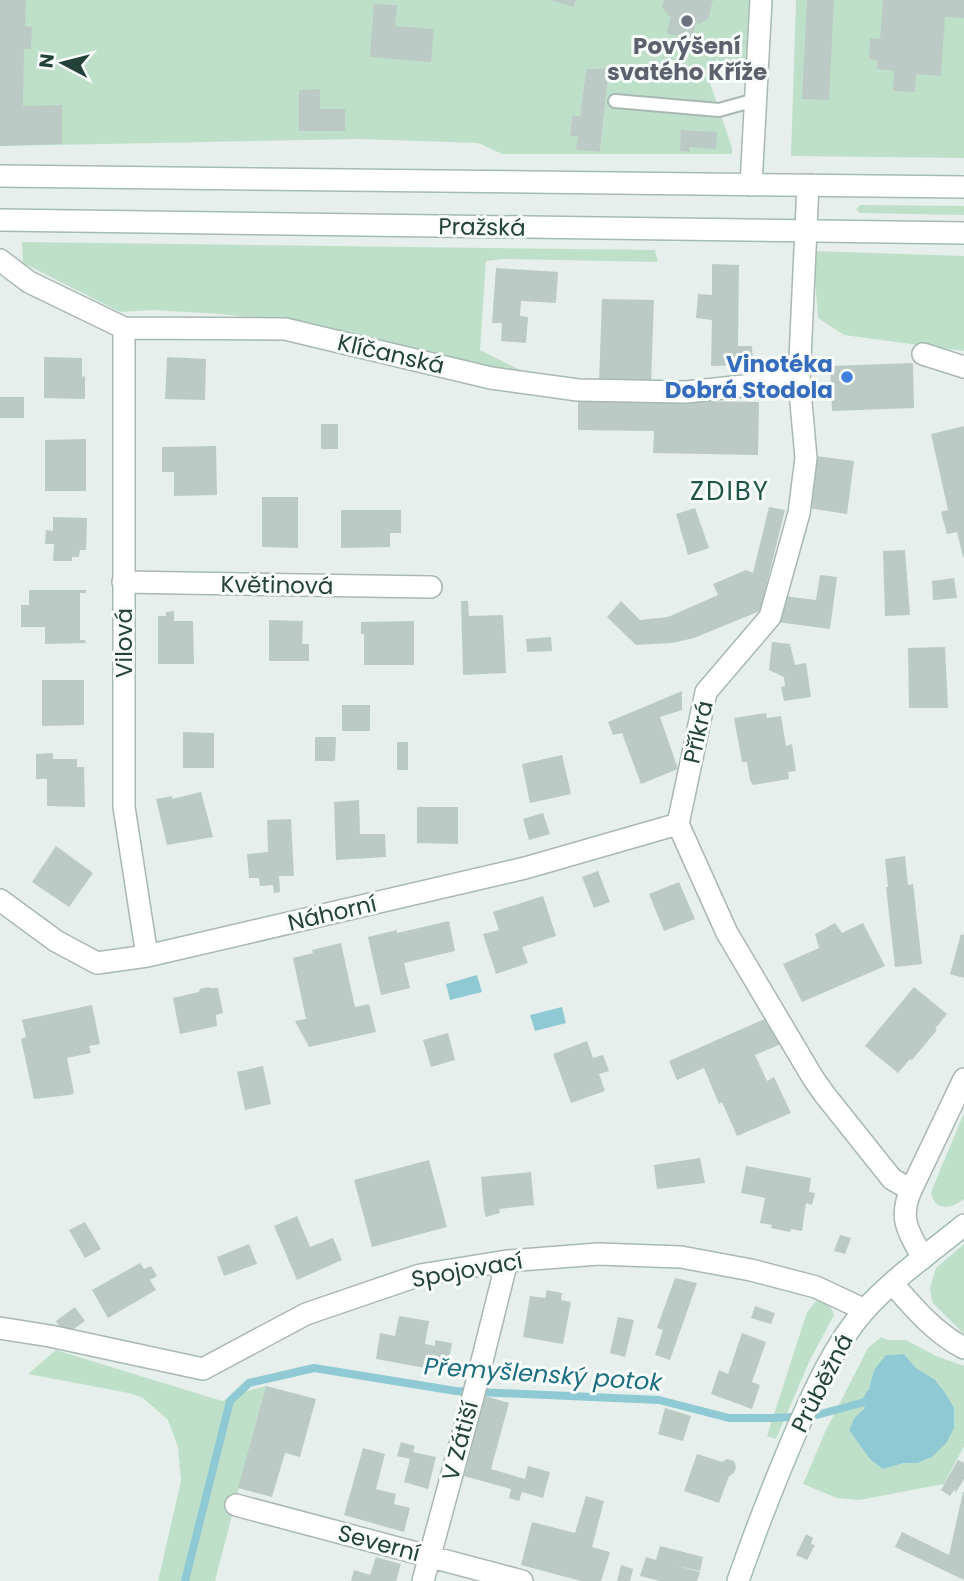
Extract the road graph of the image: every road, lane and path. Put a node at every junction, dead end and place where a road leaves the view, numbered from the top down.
1 (761, 0) edge
2 (755, 100) junction
3 (615, 101) dead end
4 (0, 176) edge
5 (751, 185) junction
6 (808, 186) junction
7 (964, 187) edge
8 (0, 220) edge
9 (0, 230) edge
10 (806, 231) junction
11 (964, 233) edge
12 (0, 260) edge
13 (124, 328) junction
14 (923, 354) dead end
15 (964, 367) edge
16 (799, 380) junction
17 (124, 582) junction
18 (431, 587) dead end
19 (678, 824) junction
20 (0, 900) edge
21 (147, 956) junction
22 (964, 1079) edge
23 (911, 1190) junction
24 (964, 1225) edge
25 (923, 1258) junction
26 (506, 1261) junction
27 (893, 1284) junction
28 (865, 1310) junction
29 (0, 1328) edge
30 (964, 1348) edge
31 (236, 1505) dead end
32 (430, 1556) junction
33 (422, 1581) edge
34 (522, 1581) edge
35 (738, 1581) edge

1 - 2 street
2 - 3 lane
2 - 5 street
4 - 5 street, Pražská
5 - 6 street, Pražská
6 - 7 street, Pražská
6 - 10 street, Příkrá
8 - 9 street
8 - 10 street, Pražská
10 - 11 street, Pražská
10 - 16 street, Příkrá
12 - 13 street, Klíčanská
13 - 16 street, Klíčanská
13 - 17 street, Vilová
14 - 15 street
16 - 19 street, Příkrá
17 - 18 street, Květinová
17 - 21 street, Vilová
19 - 21 street, Náhorní
19 - 23 street
20 - 21 street, Náhorní
22 - 23 street
23 - 25 street
24 - 25 street, Průběžná
25 - 27 street, Průběžná
26 - 28 street, Spojovací
26 - 29 street, Spojovací
26 - 32 street, V Zátiší
27 - 28 street, Průběžná
27 - 30 street
28 - 35 street, Průběžná
31 - 32 street, Severní
32 - 33 street, V Zátiší
32 - 34 street, Severní

